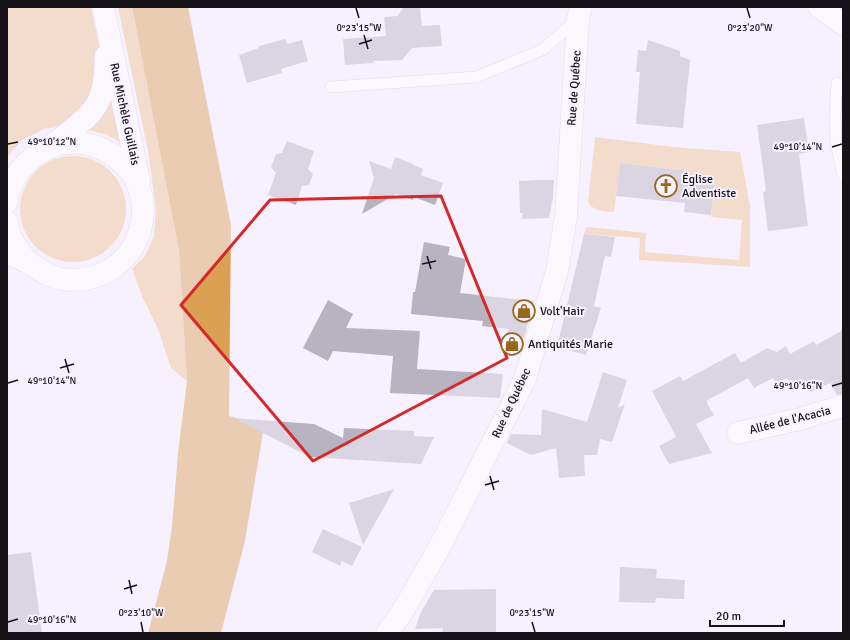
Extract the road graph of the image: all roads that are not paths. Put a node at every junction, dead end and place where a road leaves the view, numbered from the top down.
1 (103, 7) edge
2 (819, 7) edge
3 (580, 13) edge
4 (843, 24) edge
5 (107, 29) junction
6 (837, 83) dead end
7 (331, 87) dead end
8 (49, 148) junction
9 (843, 175) edge
10 (7, 197) edge
11 (142, 200) junction
12 (7, 222) edge
13 (7, 252) edge
14 (29, 263) junction
15 (843, 406) edge
16 (738, 433) dead end
17 (387, 633) edge

1 - 5 street, Rue Michèle Guillais
2 - 4 street
3 - 7 lane
3 - 17 street, Rue de Québec
5 - 8 street, Rue Michèle Guillais
5 - 11 street, Rue Michèle Guillais
6 - 9 lane
8 - 10 street, Rue Michèle Guillais
8 - 11 street, Rue Michèle Guillais
11 - 14 street, Rue Michèle Guillais
12 - 14 street, Rue Michèle Guillais
13 - 14 street, Rue Michèle Guillais
15 - 16 street, Allée de l'Acacia

